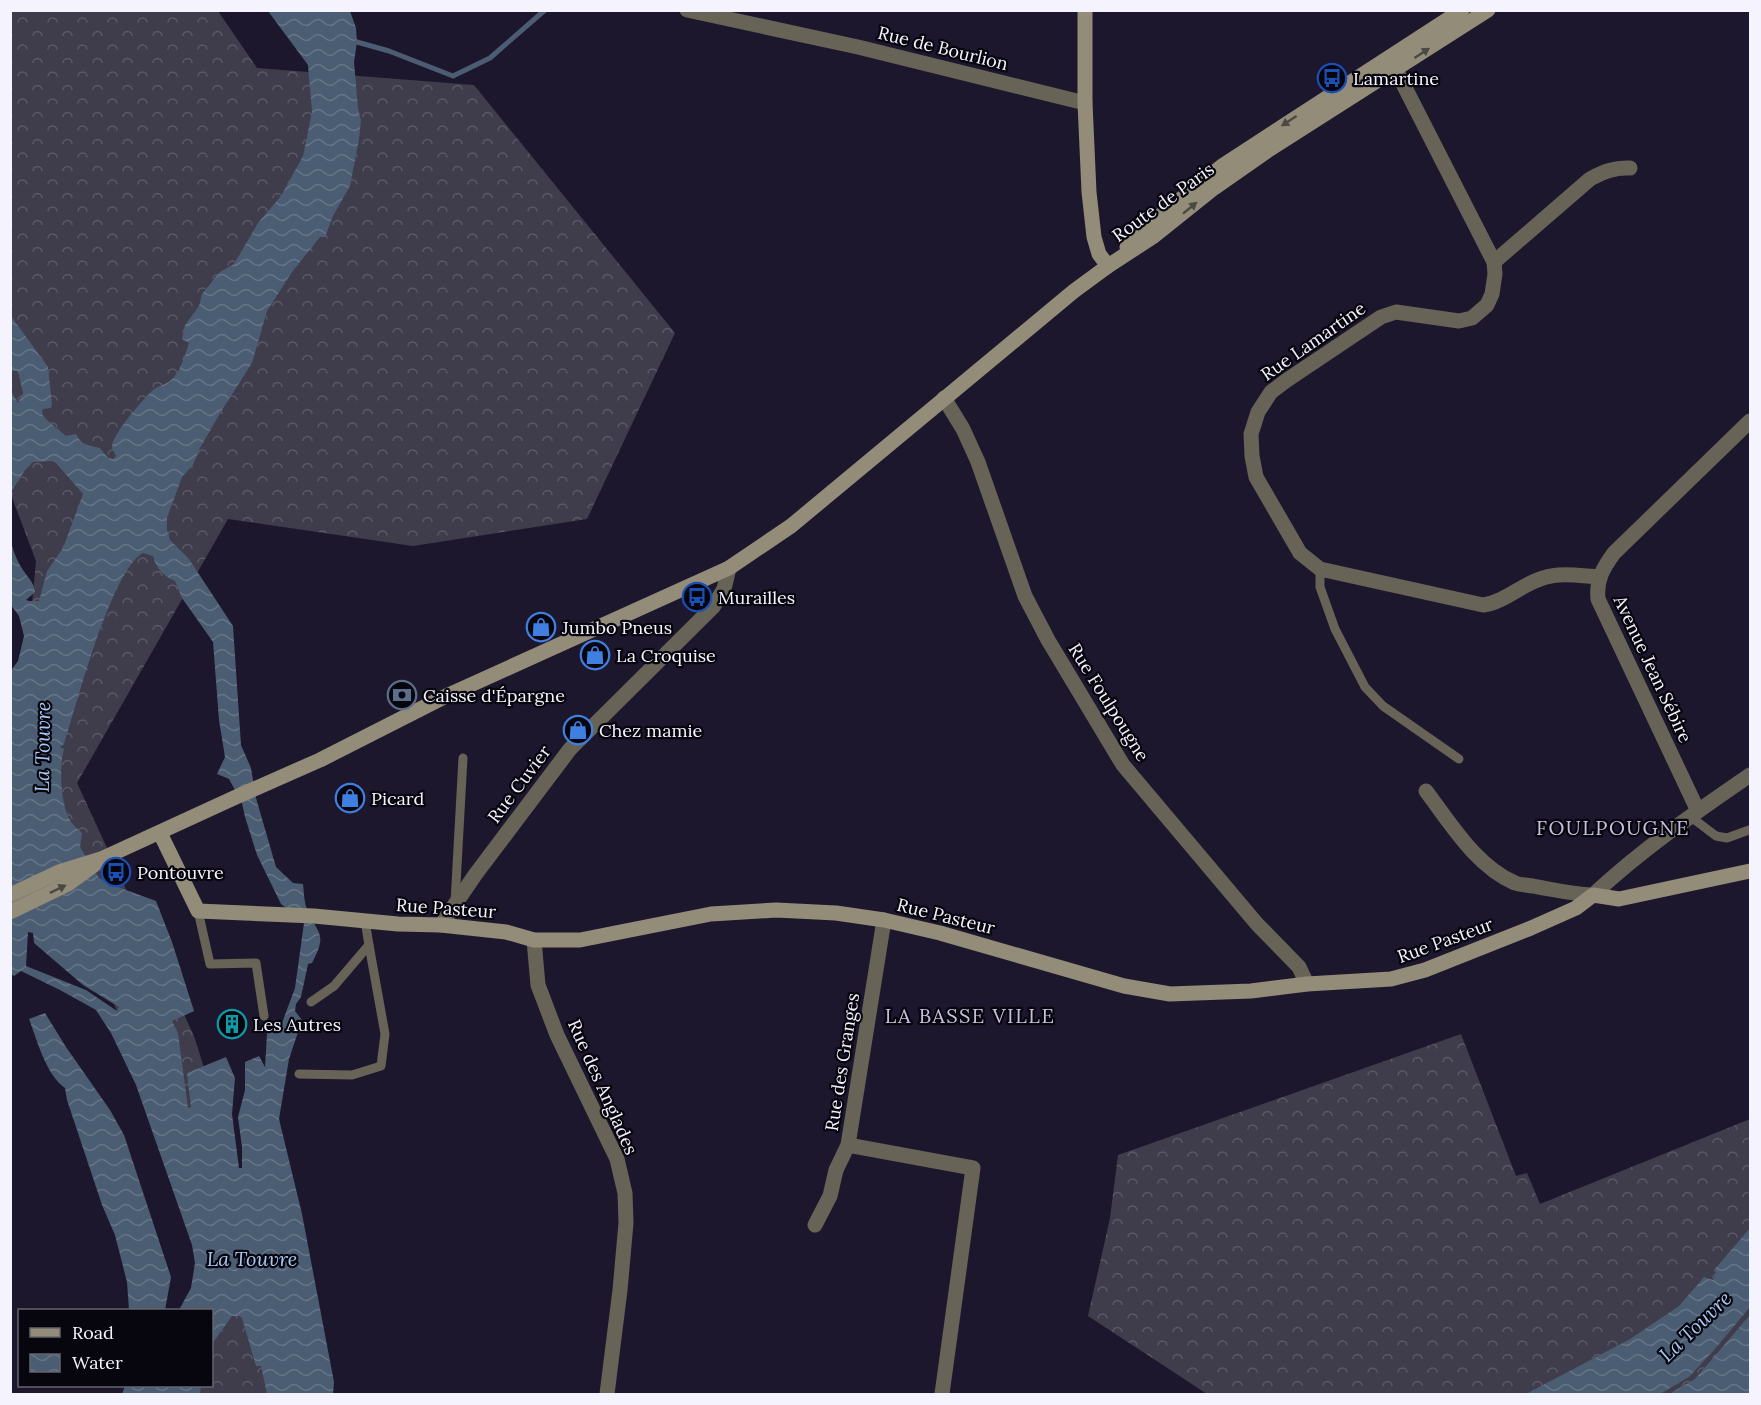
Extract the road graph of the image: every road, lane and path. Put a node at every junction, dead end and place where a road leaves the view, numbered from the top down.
1 (687, 10) edge
2 (1085, 10) edge
3 (1462, 10) edge
4 (1488, 10) edge
5 (1392, 64) junction
6 (1085, 103) junction
7 (1630, 168) dead end
8 (1494, 262) junction
9 (1108, 266) junction
10 (944, 398) junction
11 (1750, 420) edge
12 (729, 568) junction
13 (1320, 569) junction
14 (1599, 577) junction
15 (463, 758) dead end
16 (1459, 759) dead end
17 (1750, 775) edge
18 (1426, 791) dead end
19 (1694, 814) junction
20 (1749, 830) dead end
21 (160, 833) junction
22 (101, 859) junction
23 (1750, 872) edge
24 (1547, 889) junction
25 (10, 895) edge
26 (1593, 895) junction
27 (454, 904) junction
28 (198, 911) junction
29 (10, 912) edge
30 (1556, 917) junction
31 (884, 920) junction
32 (365, 921) junction
33 (441, 925) junction
34 (534, 940) junction
35 (369, 945) junction
36 (1307, 984) junction
37 (311, 1002) dead end
38 (264, 1016) dead end
39 (299, 1074) dead end
40 (848, 1145) junction
41 (815, 1225) dead end
42 (607, 1395) edge
43 (942, 1395) edge

1 - 6 street, Rue de Bourlion
2 - 6 street
3 - 5 street, Route de Paris
5 -> 4 street, Route de Paris
5 - 8 street
5 - 9 street, Route de Paris
6 - 9 street
7 - 8 street
8 - 13 street, Rue Lamartine
9 - 10 street, Route de Paris
10 - 12 street, Route de Paris
10 - 36 street, Rue Foulpougne
11 - 14 street, Avenue Jean Sébire
12 - 21 street, Route de Paris
12 - 27 street, Rue Cuvier
13 - 14 street
13 - 16 lane
14 - 19 street, Avenue Jean Sébire
15 - 27 lane
17 - 19 street
18 - 24 street
19 - 20 lane
19 - 26 street
21 - 22 street, Route de Paris
21 - 28 street
22 - 25 street
29 -> 22 street
23 - 26 street
24 - 26 street
24 - 30 street
26 - 30 street, Rue Pasteur
27 - 33 street, Rue Cuvier
28 - 32 street, Rue Pasteur
28 - 38 lane
30 - 36 street, Rue Pasteur
31 - 34 street, Rue Pasteur
31 - 36 street, Rue Pasteur
31 - 40 street, Rue des Granges
32 - 33 street, Rue Pasteur
32 - 35 lane
33 - 34 street, Rue Pasteur
34 - 42 street, Rue des Anglades
35 - 37 lane
35 - 39 lane
40 - 41 street
40 - 43 street, Rue des Granges

